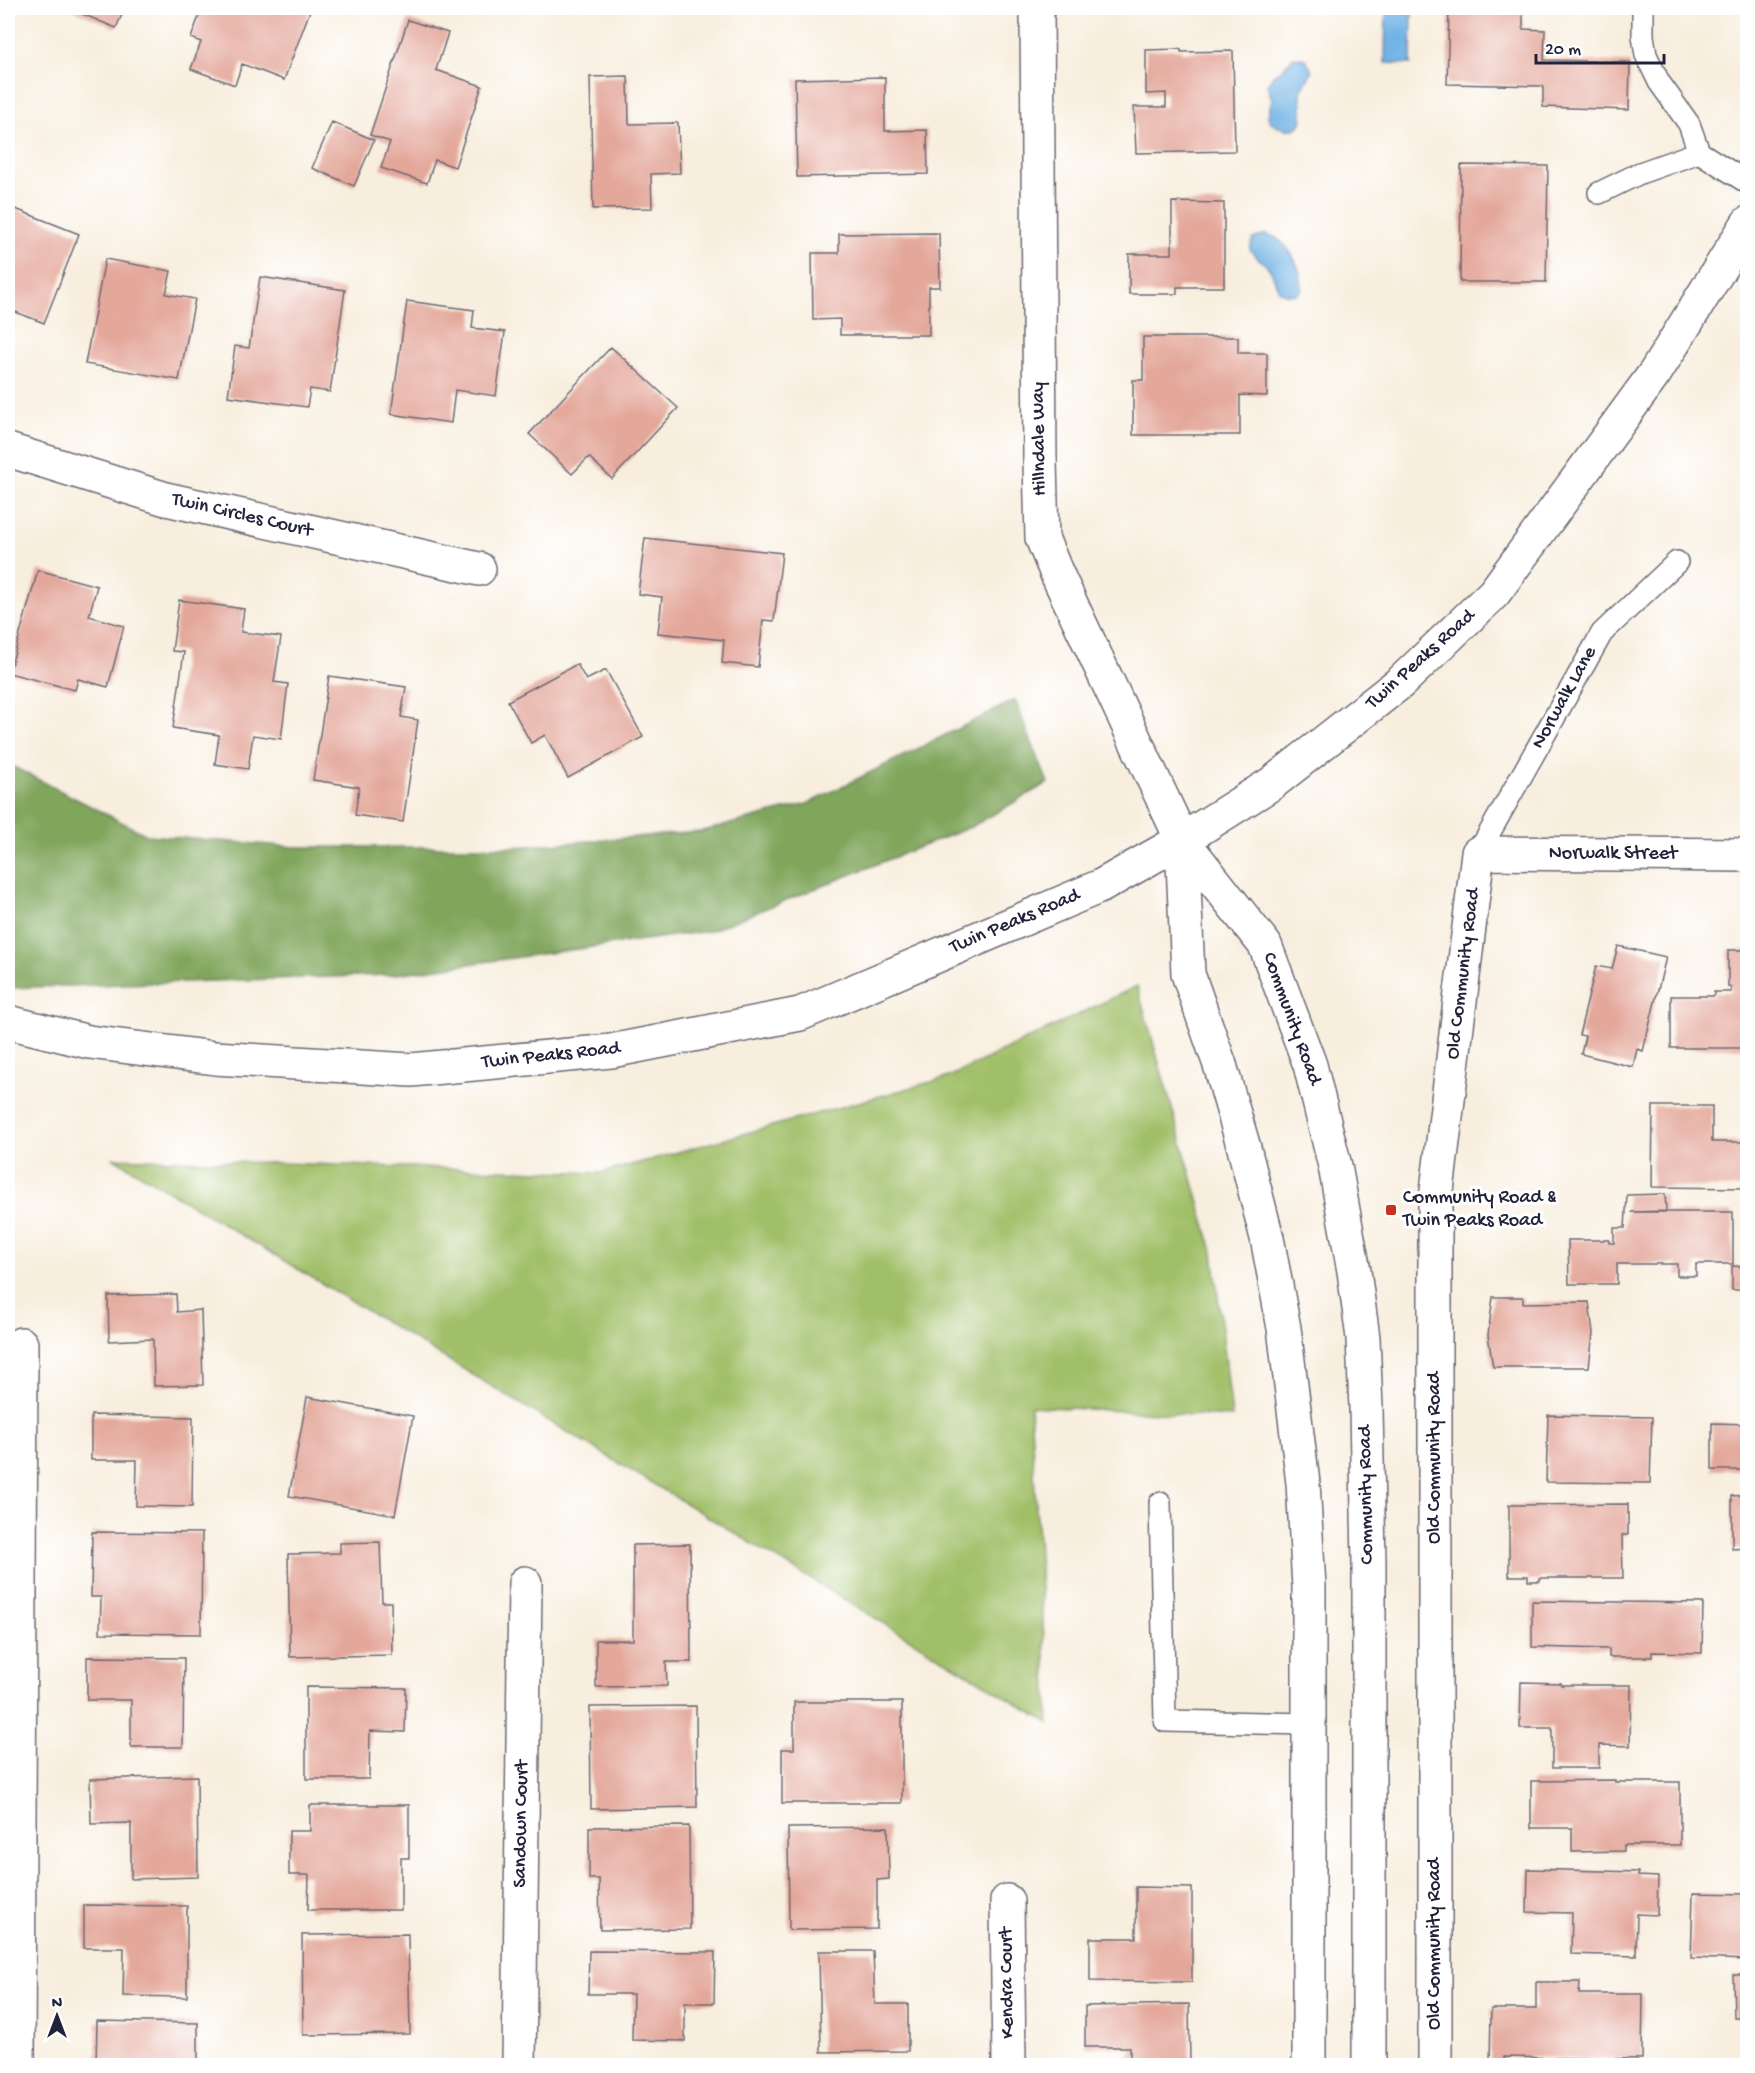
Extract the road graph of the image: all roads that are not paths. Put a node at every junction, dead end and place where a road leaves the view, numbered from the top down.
1 (1037, 8) edge
2 (1643, 8) edge
3 (1699, 152) junction
4 (1748, 183) edge
5 (1599, 193) dead end
6 (1748, 223) edge
7 (8, 450) edge
8 (1677, 562) dead end
9 (479, 569) dead end
10 (1182, 840) junction
11 (1478, 853) junction
12 (1748, 855) edge
13 (8, 1022) edge
14 (21, 1344) dead end
15 (1160, 1503) dead end
16 (525, 1583) dead end
17 (1309, 1724) junction
18 (1007, 1901) dead end
19 (18, 2066) edge
20 (519, 2066) edge
21 (1009, 2066) edge
22 (1309, 2066) edge
23 (1369, 2066) edge
24 (1435, 2066) edge

1 - 10 main road, Hillndale Way
2 - 3 lane
3 - 4 lane
3 - 5 lane
6 - 10 main road, Twin Peaks Road
7 - 9 main road, Twin Circles Court
8 - 11 lane, Norwalk Lane
10 - 13 main road, Twin Peaks Road
10 - 17 main road
10 - 23 main road, Community Road
11 - 12 main road, Norwalk Street
11 - 24 main road, Old Community Road
14 - 19 main road
15 - 17 lane
16 - 20 main road, Sandown Court
17 - 22 main road
18 - 21 main road, Kendra Court

